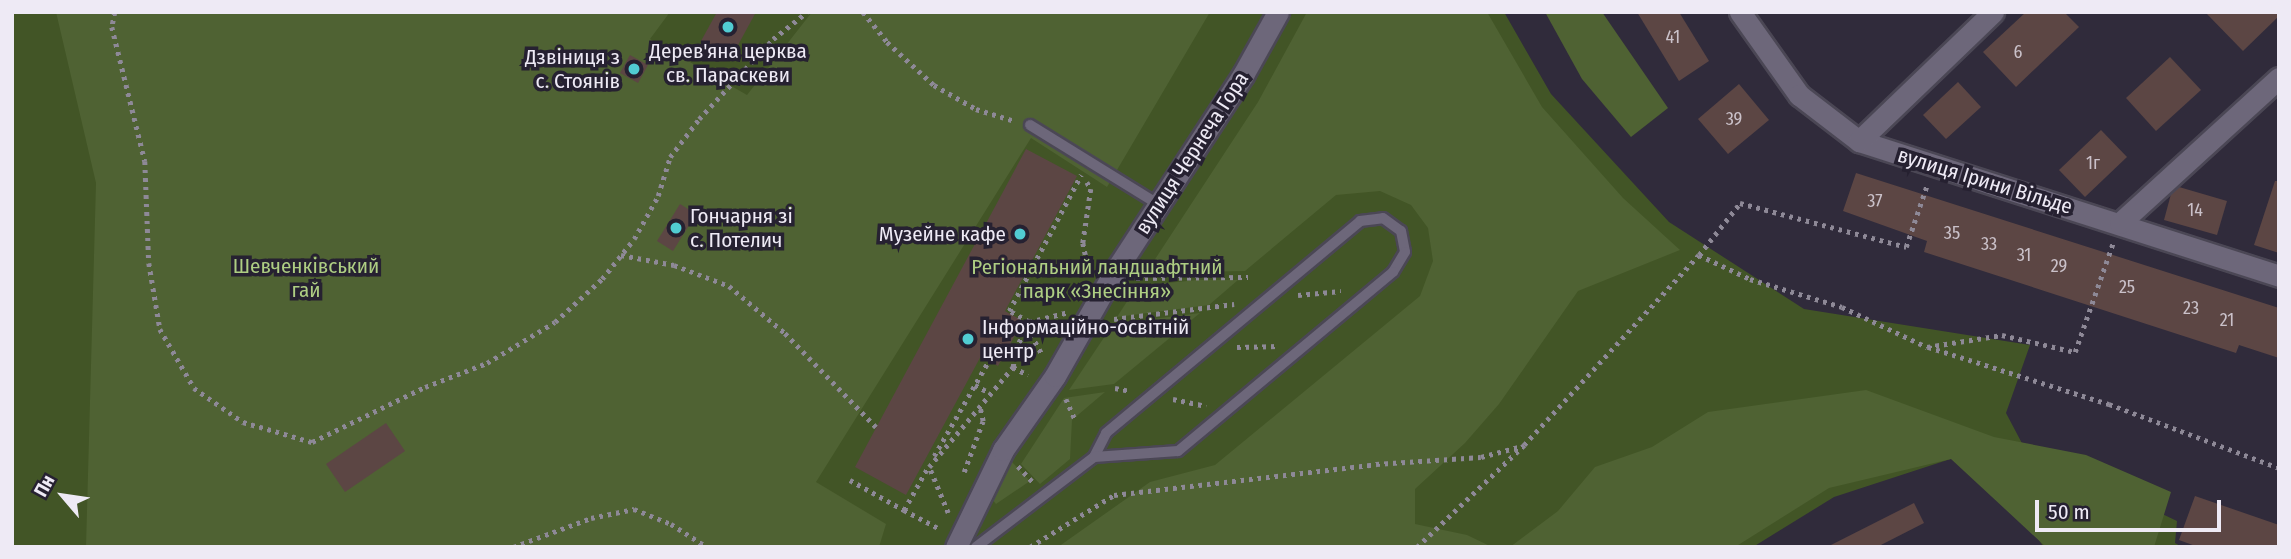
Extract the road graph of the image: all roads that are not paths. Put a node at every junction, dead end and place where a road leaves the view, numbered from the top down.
1 (1278, 12) edge
2 (1740, 12) edge
3 (1993, 12) edge
4 (2279, 78) edge
5 (1030, 125) road end
6 (1859, 141) junction
7 (1158, 204) junction
8 (2120, 223) junction
9 (2279, 276) edge
10 (1094, 457) junction
11 (964, 544) edge

1 - 7 street, вулиця Чернеча Гора
2 - 6 street, вулиця Ірини Вільде
3 - 6 street
4 - 8 street
5 - 7 lane
6 - 8 street, вулиця Ірини Вільде
7 - 11 street, вулиця Чернеча Гора
8 - 9 street, вулиця Ірини Вільде
10 - 10 lane
10 - 11 lane

